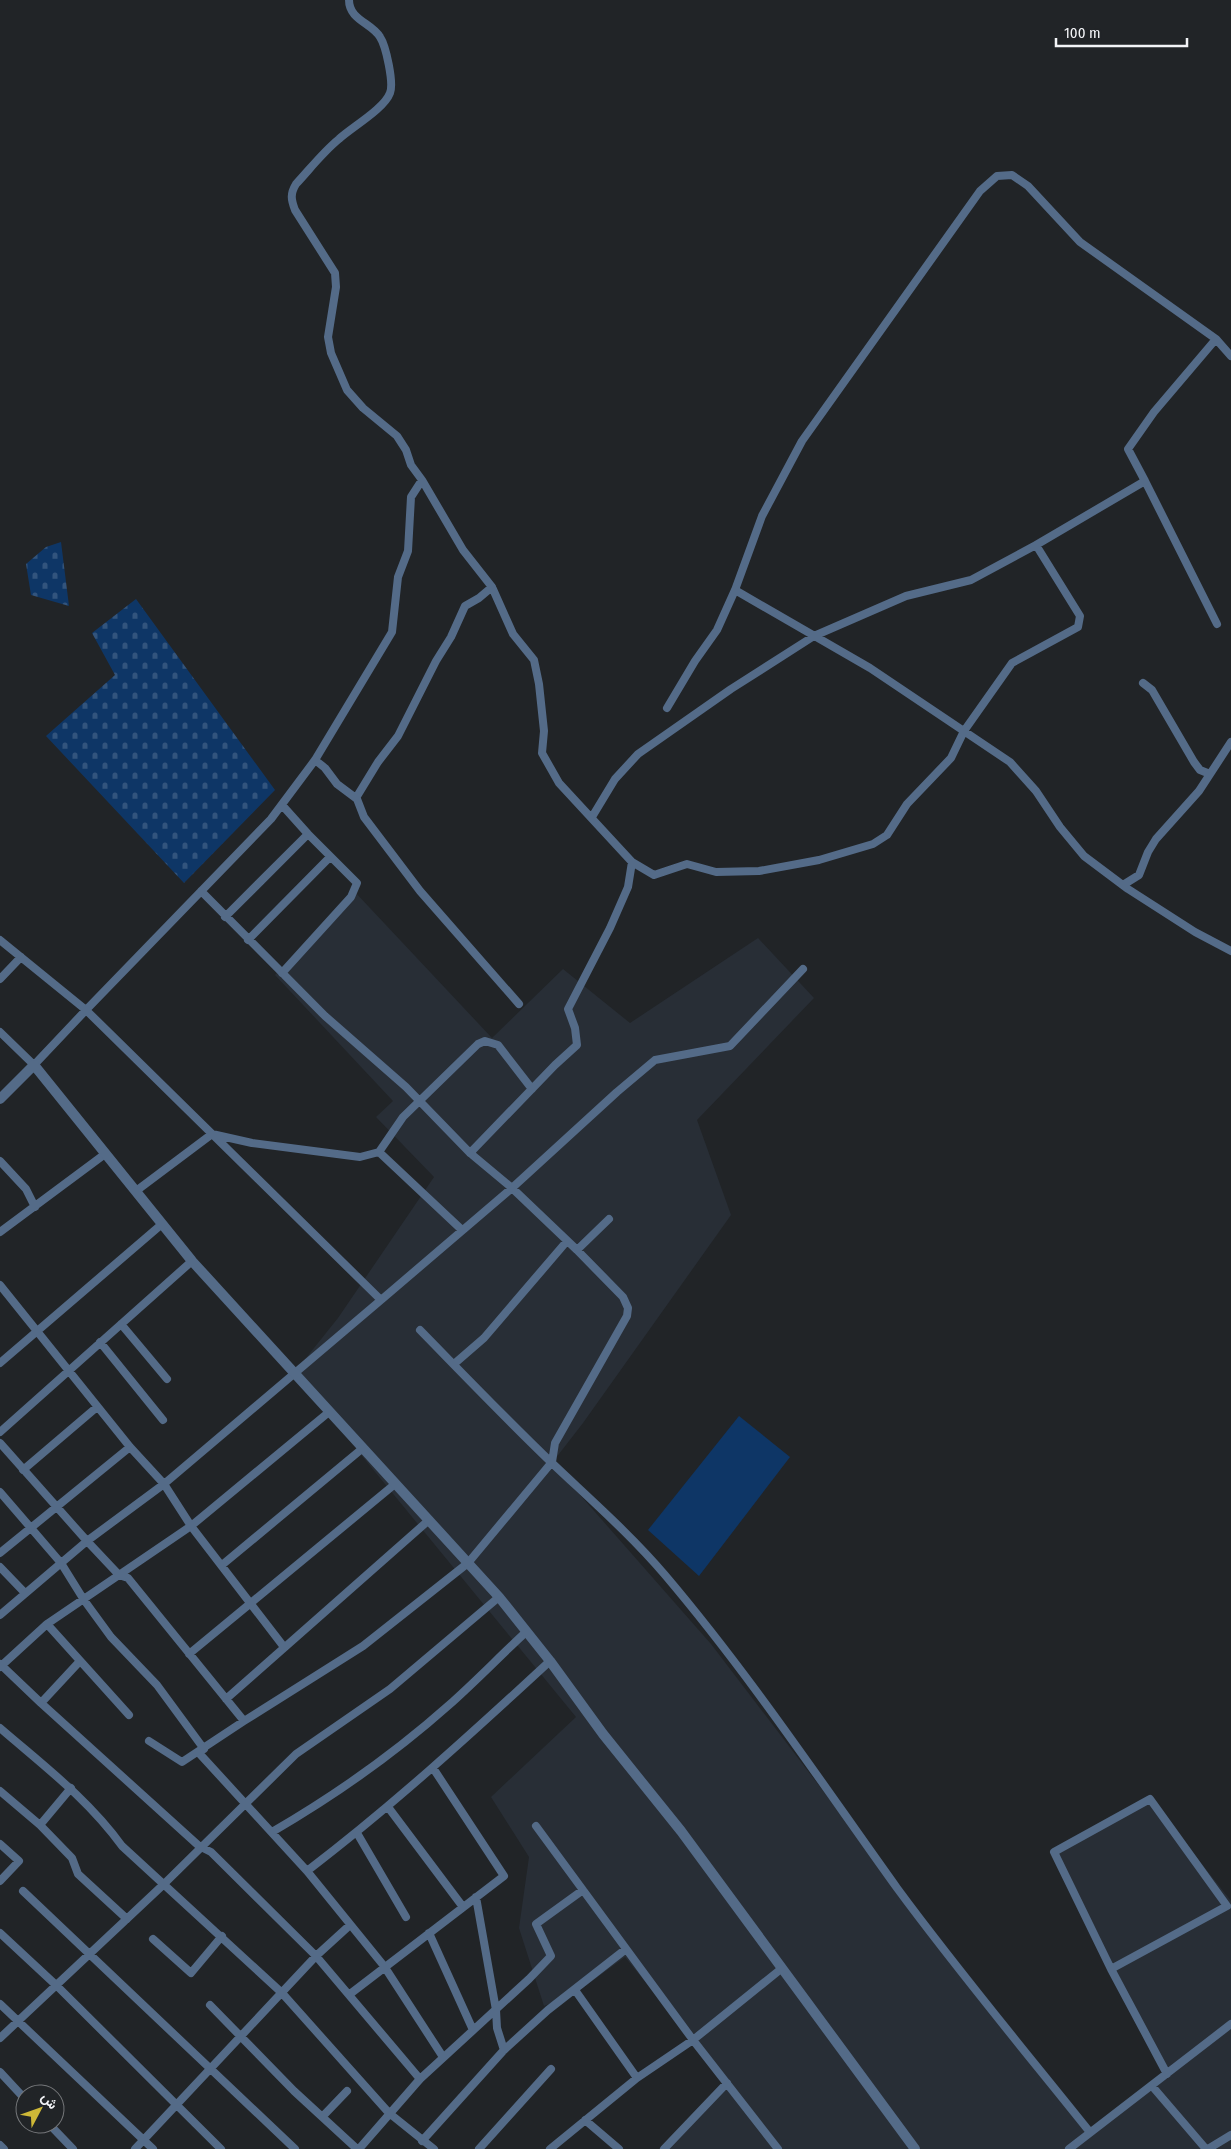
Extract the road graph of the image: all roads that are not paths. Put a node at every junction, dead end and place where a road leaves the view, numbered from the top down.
1 (349, 0) edge
2 (1216, 339) junction
3 (1231, 356) edge
4 (422, 480) junction
5 (1146, 481) junction
6 (1036, 545) junction
7 (492, 587) junction
8 (735, 590) junction
9 (1217, 624) dead end
10 (814, 636) junction
11 (1143, 683) dead end
12 (667, 708) dead end
13 (964, 731) junction
14 (1231, 742) edge
15 (316, 760) junction
16 (1210, 774) junction
17 (356, 798) junction
18 (282, 805) junction
19 (592, 818) junction
20 (308, 834) junction
21 (330, 857) junction
22 (632, 862) junction
23 (1123, 885) junction
24 (201, 891) junction
25 (225, 917) junction
26 (0, 940) edge
27 (248, 940) junction
28 (1231, 951) edge
29 (21, 957) junction
30 (803, 968) dead end
31 (282, 973) junction
32 (0, 979) edge
33 (520, 1004) dead end
34 (86, 1010) junction
35 (0, 1033) edge
36 (34, 1065) junction
37 (532, 1089) junction
38 (0, 1099) edge
39 (420, 1101) junction
40 (212, 1134) junction
41 (379, 1152) junction
42 (470, 1153) junction
43 (105, 1154) junction
44 (0, 1161) edge
45 (512, 1188) junction
46 (136, 1190) junction
47 (35, 1207) junction
48 (609, 1219) dead end
49 (162, 1224) junction
50 (1, 1229) edge
51 (462, 1230) junction
52 (567, 1241) junction
53 (578, 1250) junction
54 (192, 1261) junction
55 (0, 1285) edge
56 (381, 1300) junction
57 (121, 1324) junction
58 (420, 1330) dead end
59 (36, 1332) junction
60 (100, 1342) junction
61 (0, 1362) edge
62 (454, 1364) junction
63 (68, 1371) junction
64 (294, 1374) junction
65 (167, 1378) dead end
66 (97, 1407) junction
67 (329, 1412) junction
68 (163, 1420) dead end
69 (0, 1432) edge
70 (0, 1443) edge
71 (130, 1448) junction
72 (363, 1448) junction
73 (552, 1462) junction
74 (24, 1470) junction
75 (164, 1484) junction
76 (395, 1484) junction
77 (0, 1492) edge
78 (56, 1506) junction
79 (429, 1520) junction
80 (191, 1526) junction
81 (31, 1527) junction
82 (86, 1541) junction
83 (0, 1553) edge
84 (61, 1563) junction
85 (468, 1563) junction
86 (222, 1565) junction
87 (0, 1566) edge
88 (119, 1575) junction
89 (25, 1593) junction
90 (499, 1597) junction
91 (84, 1600) junction
92 (250, 1603) junction
93 (0, 1615) edge
94 (47, 1624) junction
95 (526, 1632) junction
96 (284, 1647) junction
97 (189, 1654) junction
98 (80, 1660) junction
99 (550, 1662) junction
100 (1, 1665) edge
101 (226, 1699) junction
102 (41, 1703) junction
103 (129, 1715) dead end
104 (244, 1721) junction
105 (0, 1728) edge
106 (149, 1742) dead end
107 (201, 1751) junction
108 (433, 1768) junction
109 (71, 1788) junction
110 (0, 1791) edge
111 (246, 1804) junction
112 (388, 1807) junction
113 (40, 1825) junction
114 (536, 1826) dead end
115 (272, 1832) junction
116 (357, 1833) junction
117 (0, 1844) edge
118 (202, 1848) junction
119 (307, 1872) junction
120 (0, 1881) edge
121 (164, 1884) junction
122 (583, 1890) junction
123 (23, 1891) dead end
124 (476, 1897) junction
125 (463, 1907) junction
126 (406, 1917) dead end
127 (127, 1919) junction
128 (350, 1925) junction
129 (0, 1933) edge
130 (429, 1933) junction
131 (222, 1936) junction
132 (153, 1939) dead end
133 (626, 1949) junction
134 (91, 1954) junction
135 (316, 1956) junction
136 (384, 1966) junction
137 (781, 1969) junction
138 (1111, 1969) junction
139 (57, 1986) junction
140 (575, 1990) junction
141 (282, 1993) junction
142 (350, 1994) junction
143 (0, 2004) edge
144 (210, 2005) dead end
145 (496, 2010) junction
146 (19, 2021) junction
147 (1231, 2024) edge
148 (473, 2030) junction
149 (241, 2037) junction
150 (0, 2038) edge
151 (693, 2040) junction
152 (504, 2050) junction
153 (443, 2057) junction
154 (211, 2068) junction
155 (551, 2068) dead end
156 (0, 2072) edge
157 (1167, 2074) junction
158 (637, 2078) junction
159 (420, 2079) junction
160 (727, 2083) junction
161 (1152, 2086) junction
162 (15, 2088) edge
163 (348, 2091) dead end
164 (176, 2105) junction
165 (389, 2113) junction
166 (323, 2116) junction
167 (584, 2120) junction
168 (1089, 2131) junction
169 (59, 2134) edge
170 (1231, 2135) edge
171 (143, 2140) junction
172 (422, 2141) junction
173 (0, 2145) edge
174 (4, 2149) edge
175 (73, 2149) edge
176 (135, 2149) edge
177 (153, 2149) edge
178 (221, 2149) edge
179 (295, 2149) edge
180 (358, 2149) edge
181 (434, 2149) edge
182 (479, 2149) edge
183 (550, 2149) edge
184 (619, 2149) edge
185 (664, 2149) edge
186 (778, 2149) edge
187 (914, 2149) edge
188 (1068, 2149) edge
189 (1207, 2149) edge

1 - 4 street
2 - 3 street
2 - 5 street
2 - 8 street
4 - 7 street
4 - 15 street
5 - 6 street
5 - 9 street
6 - 10 street
6 - 13 street
7 - 17 street
7 - 19 street
8 - 10 street
8 - 12 street
10 - 13 street
10 - 19 street
11 - 16 street
13 - 22 street
13 - 23 street
14 - 16 street
15 - 17 street
15 - 18 street
16 - 23 street
17 - 33 street
18 - 20 street
18 - 24 street
19 - 22 street
20 - 21 street
20 - 25 street
21 - 27 street
21 - 31 street
22 - 37 street
23 - 28 street
24 - 25 street
24 - 34 street
25 - 27 street
26 - 29 street
27 - 31 street
29 - 32 street
29 - 34 street
30 - 45 street
31 - 39 street
34 - 36 street
34 - 40 street
35 - 36 street
36 - 38 street
36 - 43 street
37 - 39 street
37 - 42 street
39 - 41 street
39 - 42 street
40 - 41 street
40 - 46 street
40 - 56 street
41 - 51 street
42 - 45 street
43 - 46 street
43 - 47 street
44 - 47 street
45 - 51 street
45 - 52 street
46 - 49 street
47 - 50 street
48 - 53 street
49 - 54 street
49 - 59 street
51 - 56 street
52 - 53 street
52 - 62 street
53 - 73 street
54 - 57 street
54 - 64 street
55 - 59 street
56 - 64 street
57 - 60 street
57 - 65 street
58 - 62 street
59 - 61 street
59 - 63 street
60 - 63 street
60 - 68 street
62 - 73 street
63 - 66 street
63 - 69 street
64 - 67 street
64 - 75 street
66 - 71 street
66 - 74 street
67 - 72 street
67 - 80 street
70 - 74 street
71 - 75 street
71 - 78 street
72 - 76 street
72 - 86 street
73 - 85 street
73 - 168 street
74 - 78 street
75 - 80 street
75 - 82 street
76 - 79 street
76 - 92 street
77 - 81 street
78 - 81 street
78 - 82 street
79 - 85 street
79 - 96 street
80 - 86 street
80 - 88 street
81 - 83 street
81 - 84 street
82 - 84 street
82 - 88 street
84 - 89 street
84 - 91 street
85 - 90 street
85 - 104 street
86 - 92 street
87 - 89 street
88 - 91 street
88 - 97 street
89 - 93 street
90 - 95 street
90 - 111 street
91 - 94 street
91 - 107 street
92 - 96 street
92 - 97 street
94 - 98 street
94 - 100 street
95 - 99 street
95 - 115 street
96 - 101 street
97 - 101 street
98 - 102 street
98 - 103 street
99 - 108 street
99 - 137 street
100 - 102 street
101 - 104 street
102 - 118 street
104 - 107 street
105 - 109 street
106 - 107 street
107 - 111 street
108 - 112 street
108 - 124 street
109 - 113 street
109 - 121 street
110 - 113 street
111 - 115 street
111 - 118 street
112 - 116 street
112 - 125 street
113 - 127 street
114 - 122 street
115 - 119 street
116 - 119 street
116 - 126 street
117 - 120 street
118 - 121 street
118 - 135 street
119 - 128 street
121 - 127 street
121 - 131 street
122 - 133 street
122 - 145 street
123 - 134 street
124 - 125 street
124 - 145 street
125 - 130 street
127 - 134 street
128 - 135 street
128 - 136 street
129 - 139 street
130 - 136 street
130 - 148 street
131 - 132 street
131 - 141 street
133 - 140 street
133 - 151 street
134 - 139 street
134 - 154 street
135 - 141 street
135 - 142 street
136 - 142 street
136 - 153 street
137 - 151 street
137 - 187 street
138 - 138 street
138 - 157 street
139 - 146 street
139 - 164 street
140 - 152 street
140 - 158 street
141 - 149 street
141 - 165 street
142 - 159 street
143 - 146 street
144 - 149 street
145 - 148 street
145 - 152 street
146 - 150 street
146 - 171 street
147 - 157 street
148 - 153 street
149 - 154 street
149 - 166 street
151 - 158 street
151 - 160 street
152 - 172 street
153 - 159 street
154 - 164 street
154 - 179 street
155 - 182 street
156 - 162 street
157 - 161 street
158 - 167 street
159 - 165 street
160 - 185 street
160 - 186 street
161 - 168 street
161 - 189 street
163 - 166 street
164 - 171 street
164 - 178 street
165 - 172 street
165 - 180 street
166 - 180 street
167 - 183 street
167 - 184 street
168 - 188 street
169 - 175 street
170 - 189 street
171 - 176 street
171 - 177 street
172 - 181 street
173 - 174 street

